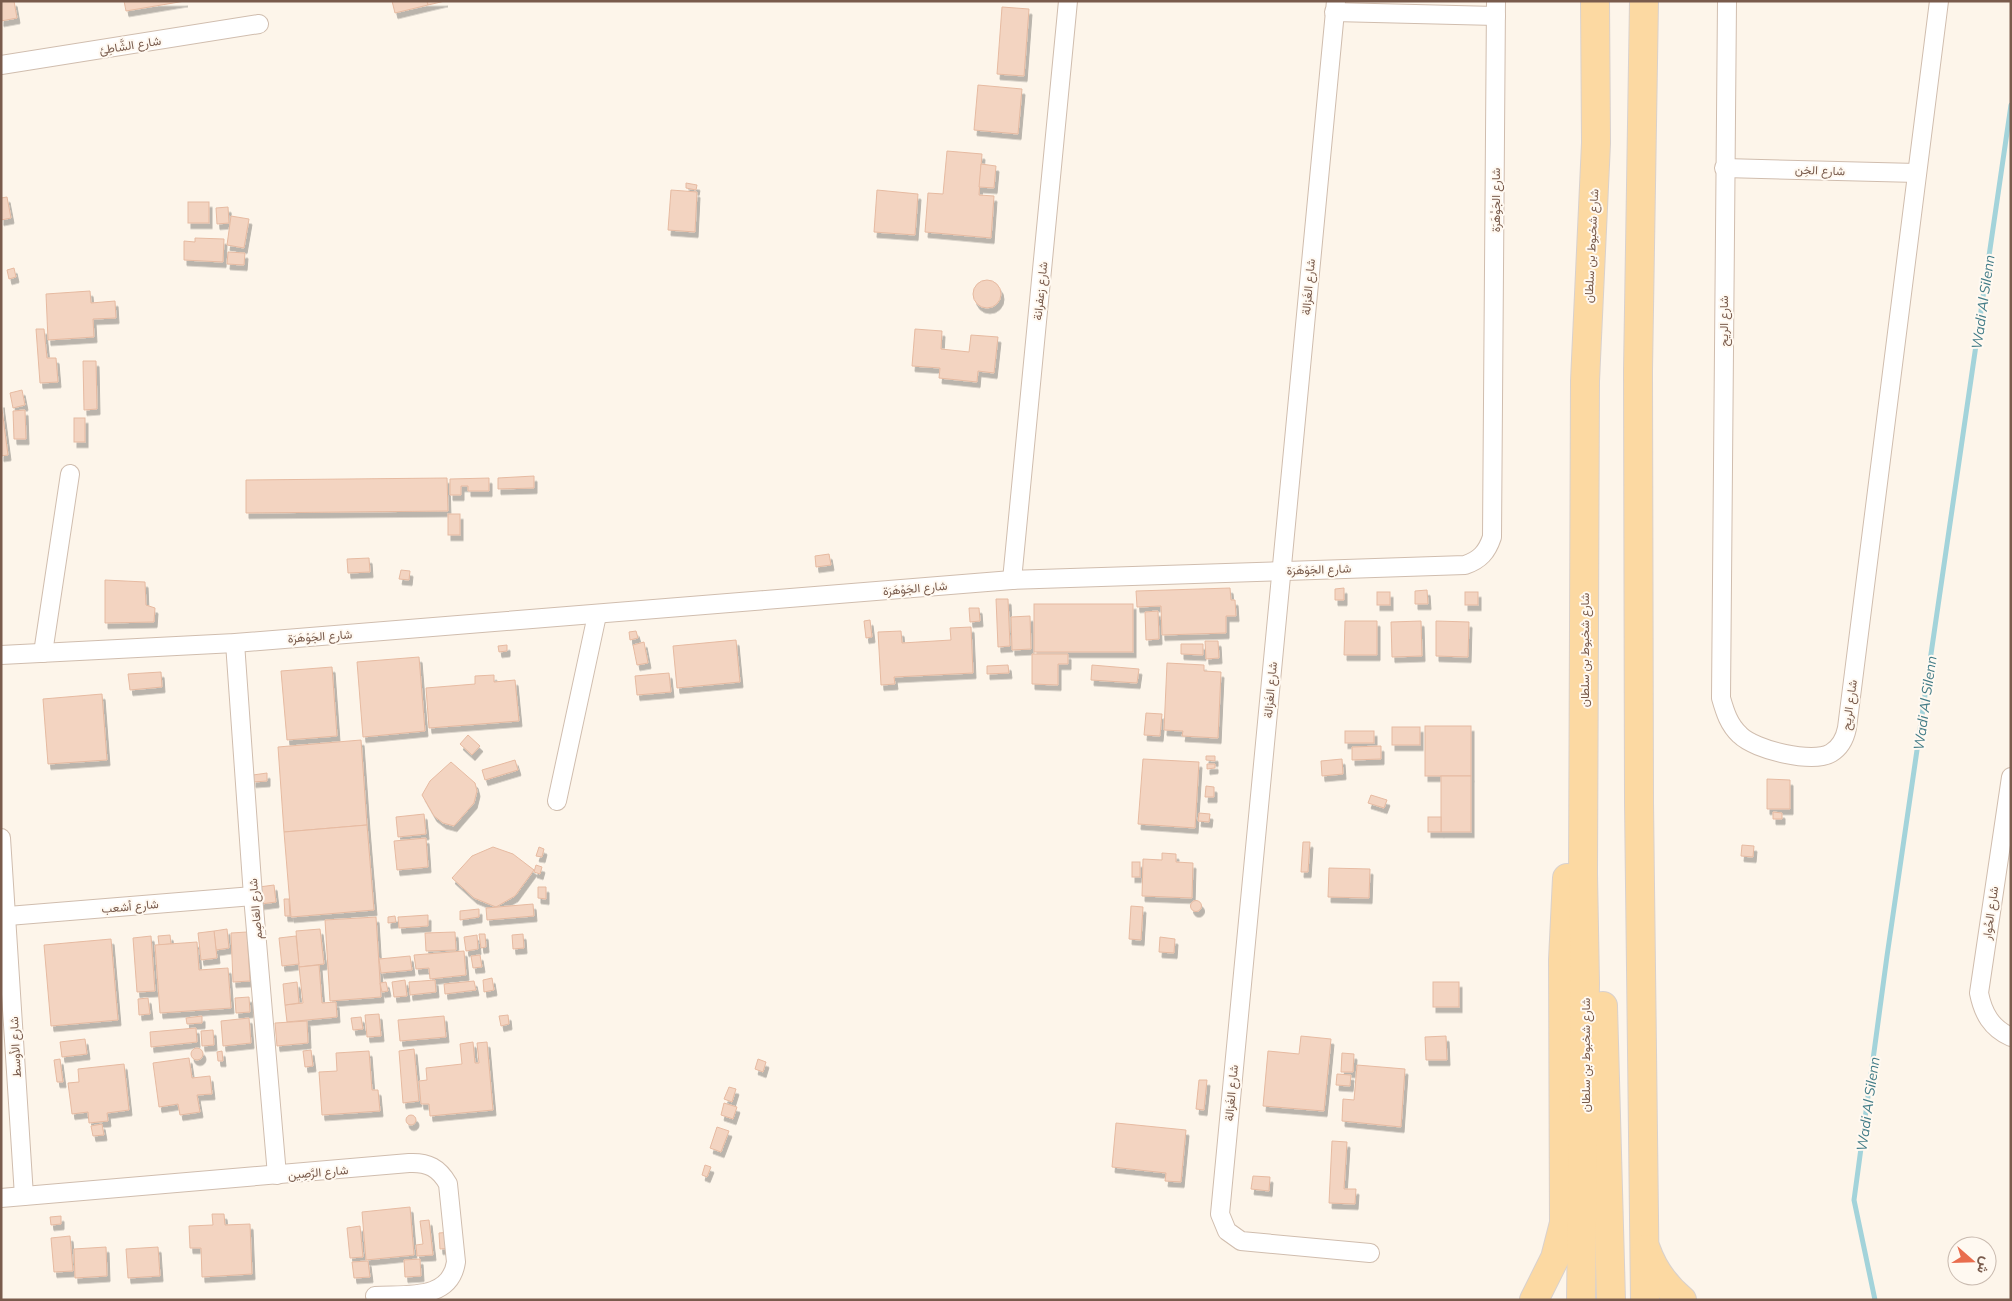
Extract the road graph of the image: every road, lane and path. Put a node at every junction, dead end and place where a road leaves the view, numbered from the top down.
1 (1068, 1) edge
2 (1596, 1) edge
3 (1644, 1) edge
4 (1727, 1) edge
5 (1938, 1) edge
6 (1335, 7) edge
7 (1496, 9) edge
8 (258, 24) dead end
9 (1, 65) edge
10 (1724, 168) junction
11 (1917, 173) junction
12 (70, 474) dead end
13 (1281, 570) junction
14 (1012, 580) junction
15 (598, 615) junction
16 (235, 643) junction
17 (43, 654) junction
18 (1, 655) edge
19 (2011, 777) edge
20 (558, 801) dead end
21 (1584, 830) junction
22 (1, 838) edge
23 (1583, 874) junction
24 (253, 896) junction
25 (8, 916) junction
26 (2011, 1036) edge
27 (277, 1175) junction
28 (24, 1196) junction
29 (1, 1198) edge
30 (1644, 1242) junction
31 (1370, 1253) dead end
32 (375, 1296) dead end
33 (1534, 1300) edge
34 (1581, 1300) edge
35 (1611, 1300) edge
36 (1645, 1300) edge
37 (1682, 1300) edge

1 - 14 street, شارع زعفرانة
2 - 21 main road, شارع شخبوط بن سلطان
3 - 30 main road
4 - 10 street, شارع الريح
5 - 11 street, شارع الريح
6 - 7 street
6 - 13 street, شارع الغَزالة
7 - 13 street, شارع الجَوْهَرَة
8 - 9 street, شارع الشَّاطِئ
10 - 11 street, شارع الخِن
10 - 11 street, شارع الريح
12 - 17 street
13 - 14 street, شارع الجَوْهَرَة
13 - 31 street, شارع الغَزالة
14 - 15 street, شارع الجَوْهَرَة
15 - 16 street, شارع الجَوْهَرَة
15 - 20 street
16 - 17 street, شارع الجَوْهَرَة
16 - 24 street, شارع العَاصِم
17 - 18 street, شارع الجَوْهَرَة
19 - 26 street, شارع الحُوار
21 - 23 main road, شارع شخبوط بن سلطان
21 - 33 main road
22 - 25 street, شارع الأوسط
23 - 34 main road, شارع شخبوط بن سلطان
23 - 35 main road
24 - 25 street, شارع أشعب
24 - 27 street, شارع العَاصِم
25 - 28 street, شارع الأوسط
27 - 28 street, شارع الرَّصِين
27 - 32 street, شارع الرَّصِين
28 - 29 street, شارع الرَّصِين
30 - 36 main road
30 - 37 main road

